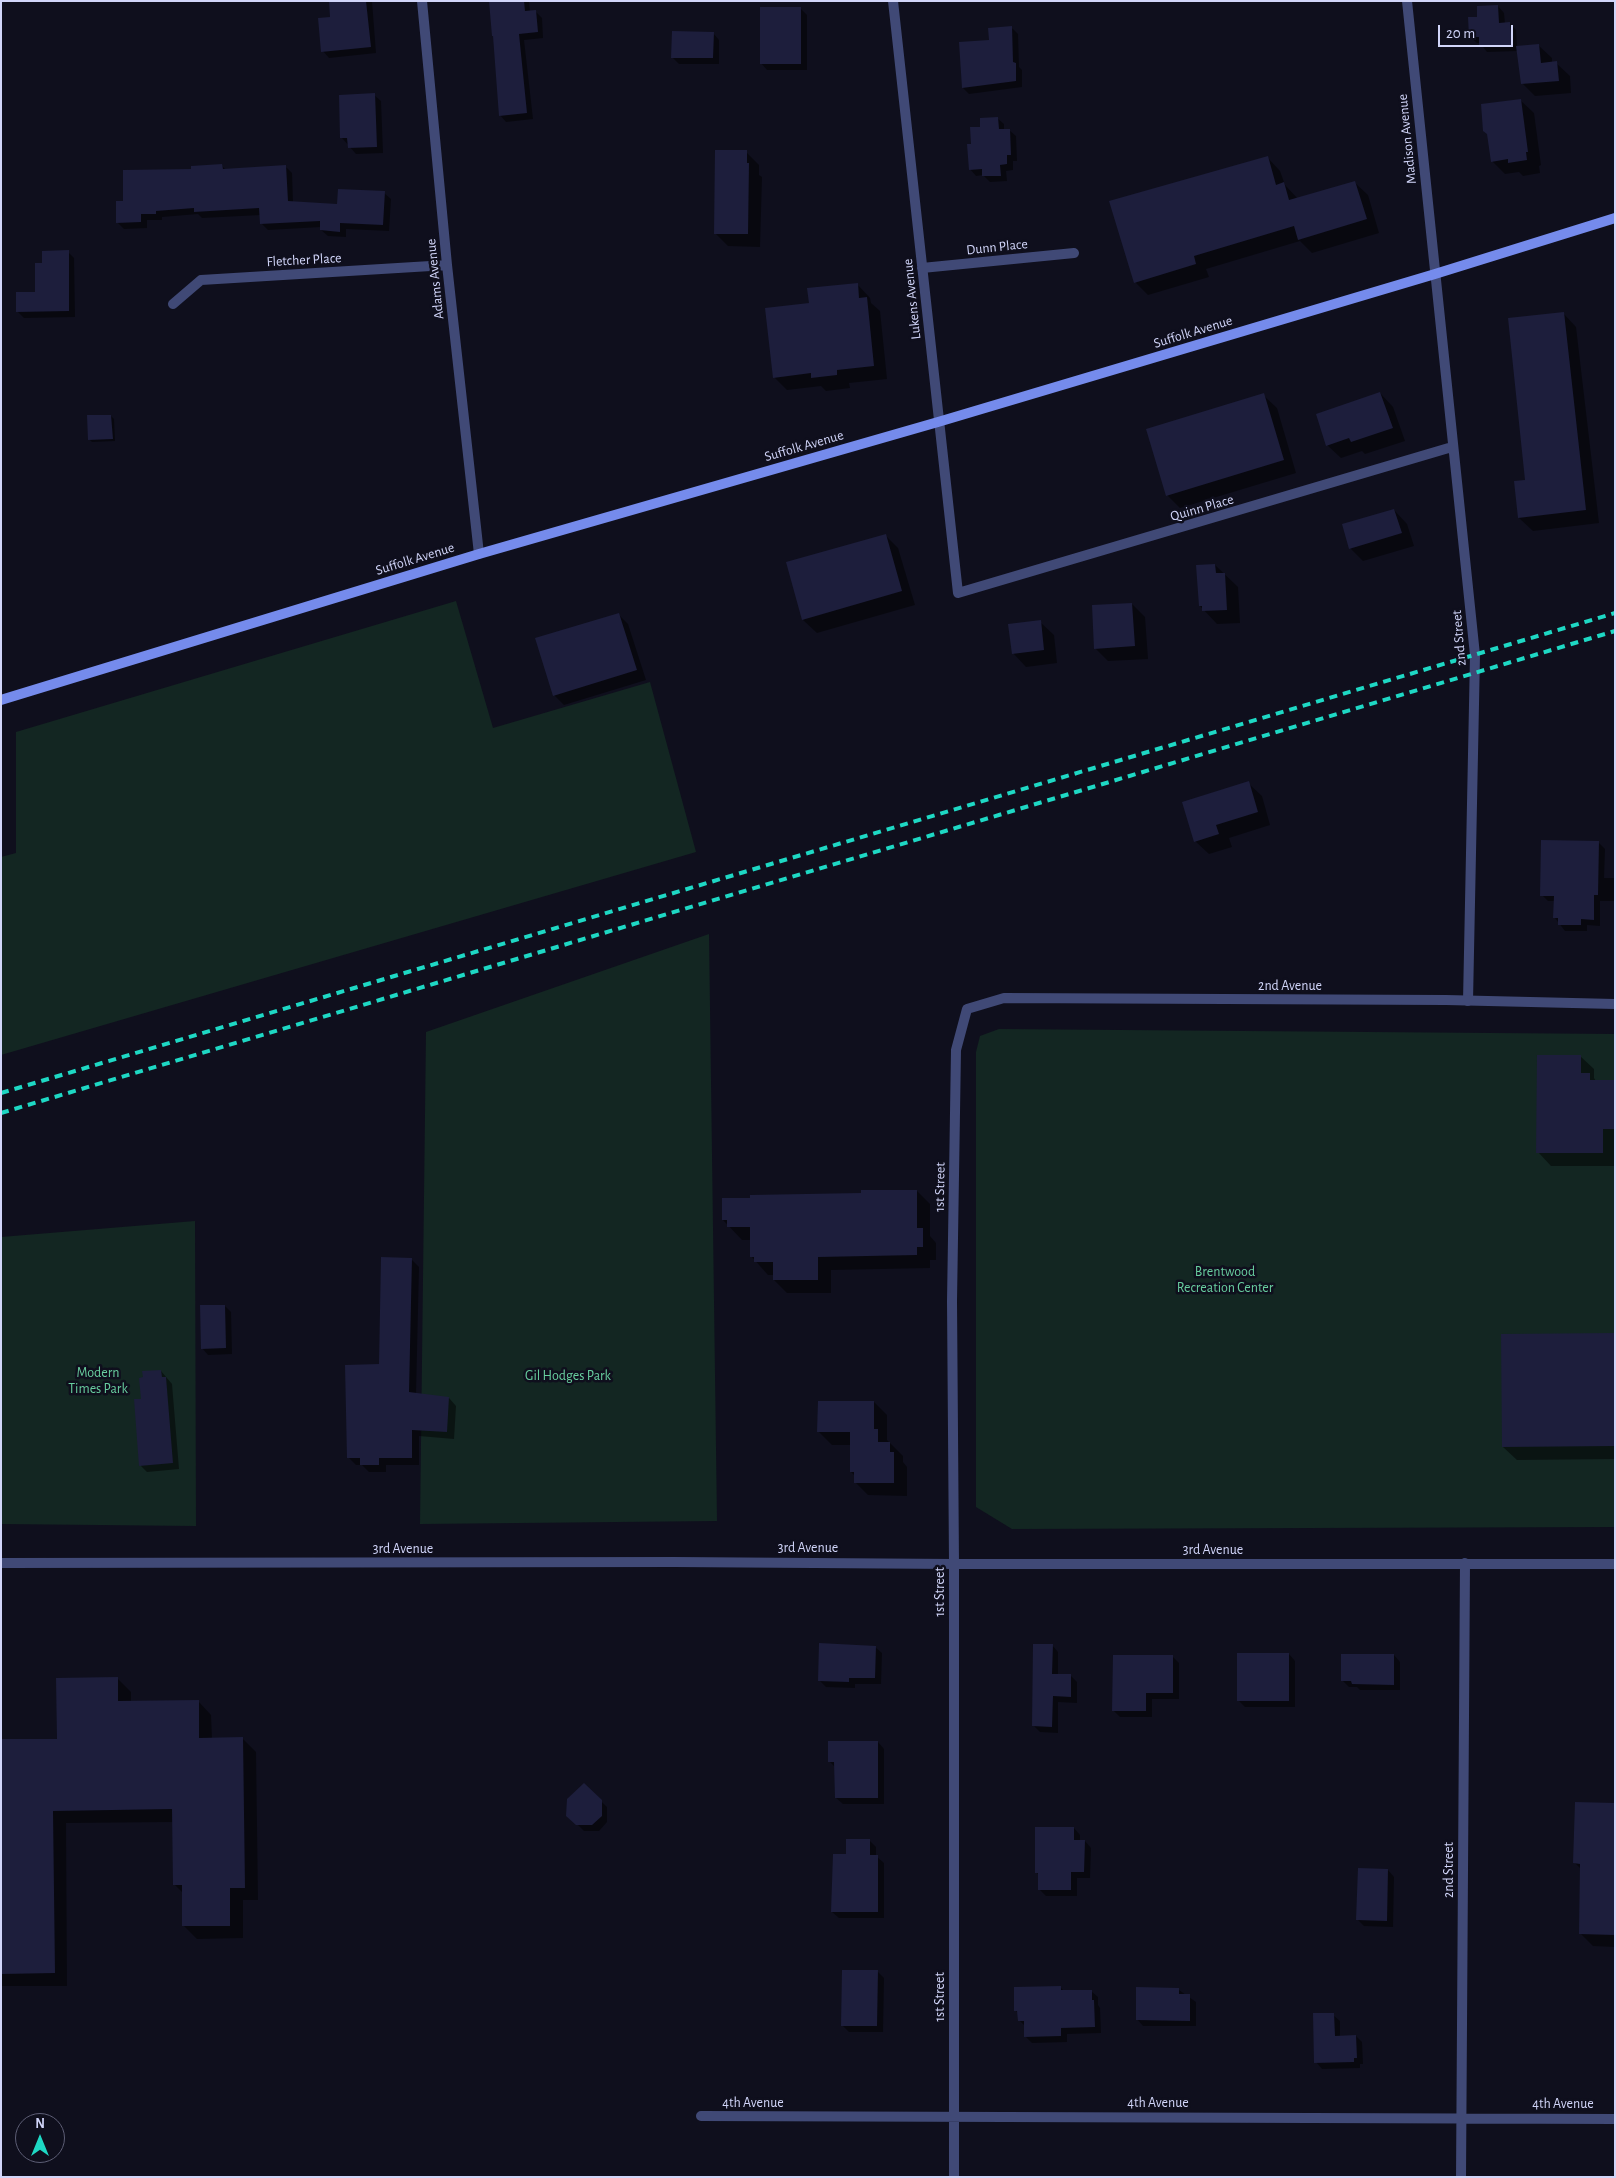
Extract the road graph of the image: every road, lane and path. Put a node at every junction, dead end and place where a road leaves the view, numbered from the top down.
1 (422, 1) edge
2 (894, 1) edge
3 (1407, 1) edge
4 (1615, 218) edge
5 (1074, 253) dead end
6 (447, 266) junction
7 (922, 268) junction
8 (1436, 274) junction
9 (172, 304) dead end
10 (938, 422) junction
11 (1452, 447) junction
12 (479, 554) junction
13 (958, 593) joint
14 (1, 700) edge
15 (1468, 1000) junction
16 (1615, 1004) edge
17 (967, 1009) joint
18 (1, 1563) edge
19 (1465, 1563) junction
20 (954, 1564) junction
21 (1615, 1564) edge
22 (701, 2116) dead end
23 (954, 2116) junction
24 (1461, 2117) junction
25 (1615, 2118) edge
26 (954, 2177) edge
27 (1461, 2177) edge

1 - 6 street, Adams Avenue
2 - 7 street, Lukens Avenue
3 - 8 street, Madison Avenue
4 - 8 main road, Suffolk Avenue
5 - 7 street, Dunn Place
6 - 9 street, Fletcher Place
6 - 12 street, Adams Avenue
7 - 10 street, Lukens Avenue
8 - 10 main road, Suffolk Avenue
8 - 11 street, 2nd Street
10 - 12 main road, Suffolk Avenue
10 - 13 street, Lukens Avenue
11 - 13 street, Quinn Place
11 - 15 street, 2nd Street
12 - 14 main road, Suffolk Avenue
15 - 16 street, 2nd Avenue
15 - 17 street, 2nd Avenue
17 - 20 street, 1st Street
18 - 20 street, 3rd Avenue
19 - 20 street, 3rd Avenue
19 - 21 street, 3rd Avenue
19 - 24 street, 2nd Street
20 - 23 street, 1st Street
22 - 23 street, 4th Avenue
23 - 24 street, 4th Avenue
23 - 26 street, 1st Street
24 - 25 street, 4th Avenue
24 - 27 street, 2nd Street

